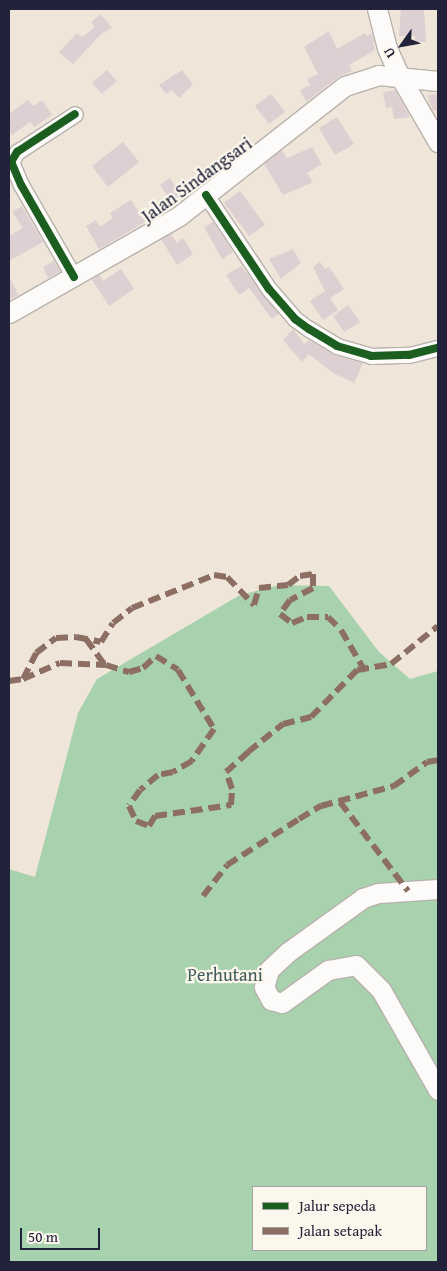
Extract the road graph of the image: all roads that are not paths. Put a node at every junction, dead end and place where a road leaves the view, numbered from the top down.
1 (377, 9) edge
2 (387, 48) junction
3 (399, 75) junction
4 (438, 81) edge
5 (345, 86) junction
6 (75, 114) dead end
7 (438, 142) edge
8 (206, 195) junction
9 (74, 276) junction
10 (9, 313) edge
11 (438, 348) edge
12 (438, 889) edge
13 (438, 1090) edge

1 - 2 main road
2 - 3 main road
2 - 5 main road
3 - 4 main road, Jalan Sindangsari
3 - 5 main road, Jalan Sindangsari
3 - 7 main road
5 - 8 main road, Jalan Sindangsari
6 - 9 street
8 - 9 main road, Jalan Sindangsari
8 - 11 street
9 - 10 main road, Jalan Sindangsari
12 - 13 main road

